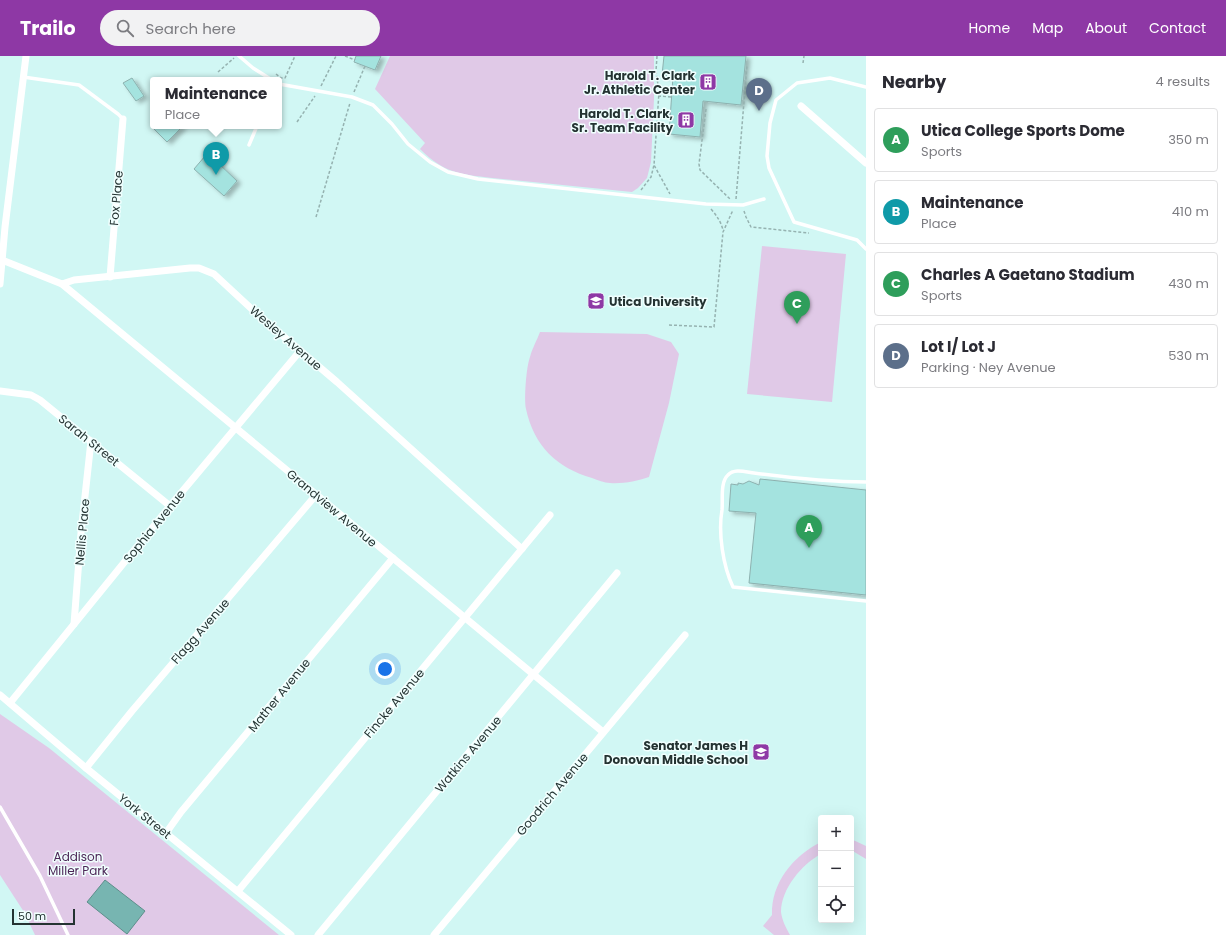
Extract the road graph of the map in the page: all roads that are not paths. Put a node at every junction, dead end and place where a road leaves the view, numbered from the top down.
1 (26, 56) edge
2 (238, 56) edge
3 (22, 77) junction
4 (267, 77) edge
5 (282, 85) edge
6 (866, 87) edge
7 (802, 106) dead end
8 (123, 119) joint
9 (256, 129) edge
10 (249, 145) dead end
11 (866, 163) edge
12 (764, 200) dead end
13 (2, 227) edge
14 (2, 241) edge
15 (866, 249) edge
16 (2, 260) junction
17 (110, 277) junction
18 (0, 284) edge
19 (62, 284) junction
20 (300, 351) junction
21 (0, 391) edge
22 (236, 428) junction
23 (91, 441) junction
24 (866, 482) edge
25 (316, 495) junction
26 (170, 506) junction
27 (550, 515) dead end
28 (522, 549) junction
29 (393, 558) junction
30 (617, 573) dead end
31 (866, 601) edge
32 (466, 617) junction
33 (74, 624) junction
34 (685, 635) dead end
35 (534, 673) junction
36 (0, 695) edge
37 (10, 703) junction
38 (603, 732) junction
39 (86, 768) junction
40 (0, 807) edge
41 (166, 833) junction
42 (238, 891) junction
43 (68, 935) edge
44 (291, 935) edge
45 (318, 935) edge
46 (434, 935) edge

1 - 3 street
2 - 4 lane
3 - 8 lane
3 - 13 street
5 - 12 lane
6 - 15 lane
7 - 11 street
8 - 17 street, Fox Place
9 - 10 lane
13 - 14 street
14 - 16 street
16 - 18 street
16 - 19 street
17 - 19 street, Wesley Avenue
17 - 20 street, Wesley Avenue
19 - 22 street, Grandview Avenue
20 - 22 street, Sophia Avenue
20 - 28 street, Wesley Avenue
21 - 23 street, Sarah Street
22 - 25 street, Grandview Avenue
22 - 26 street, Sophia Avenue
23 - 26 street, Sarah Street
23 - 33 street, Nellis Place
24 - 31 lane
25 - 29 street, Grandview Avenue
25 - 39 street, Flagg Avenue
26 - 33 street, Sophia Avenue
27 - 28 street, Fincke Avenue
28 - 32 street, Fincke Avenue
29 - 32 street, Grandview Avenue
29 - 41 street, Mather Avenue
30 - 35 street, Watkins Avenue
32 - 35 street, Grandview Avenue
32 - 42 street, Fincke Avenue
33 - 37 street, Sophia Avenue
34 - 38 street, Goodrich Avenue
35 - 38 street, Grandview Avenue
35 - 45 street, Watkins Avenue
36 - 37 street, York Street
37 - 39 street, York Street
38 - 46 street, Goodrich Avenue
39 - 41 street, York Street
40 - 43 lane
41 - 42 street, York Street
42 - 44 street, York Street

